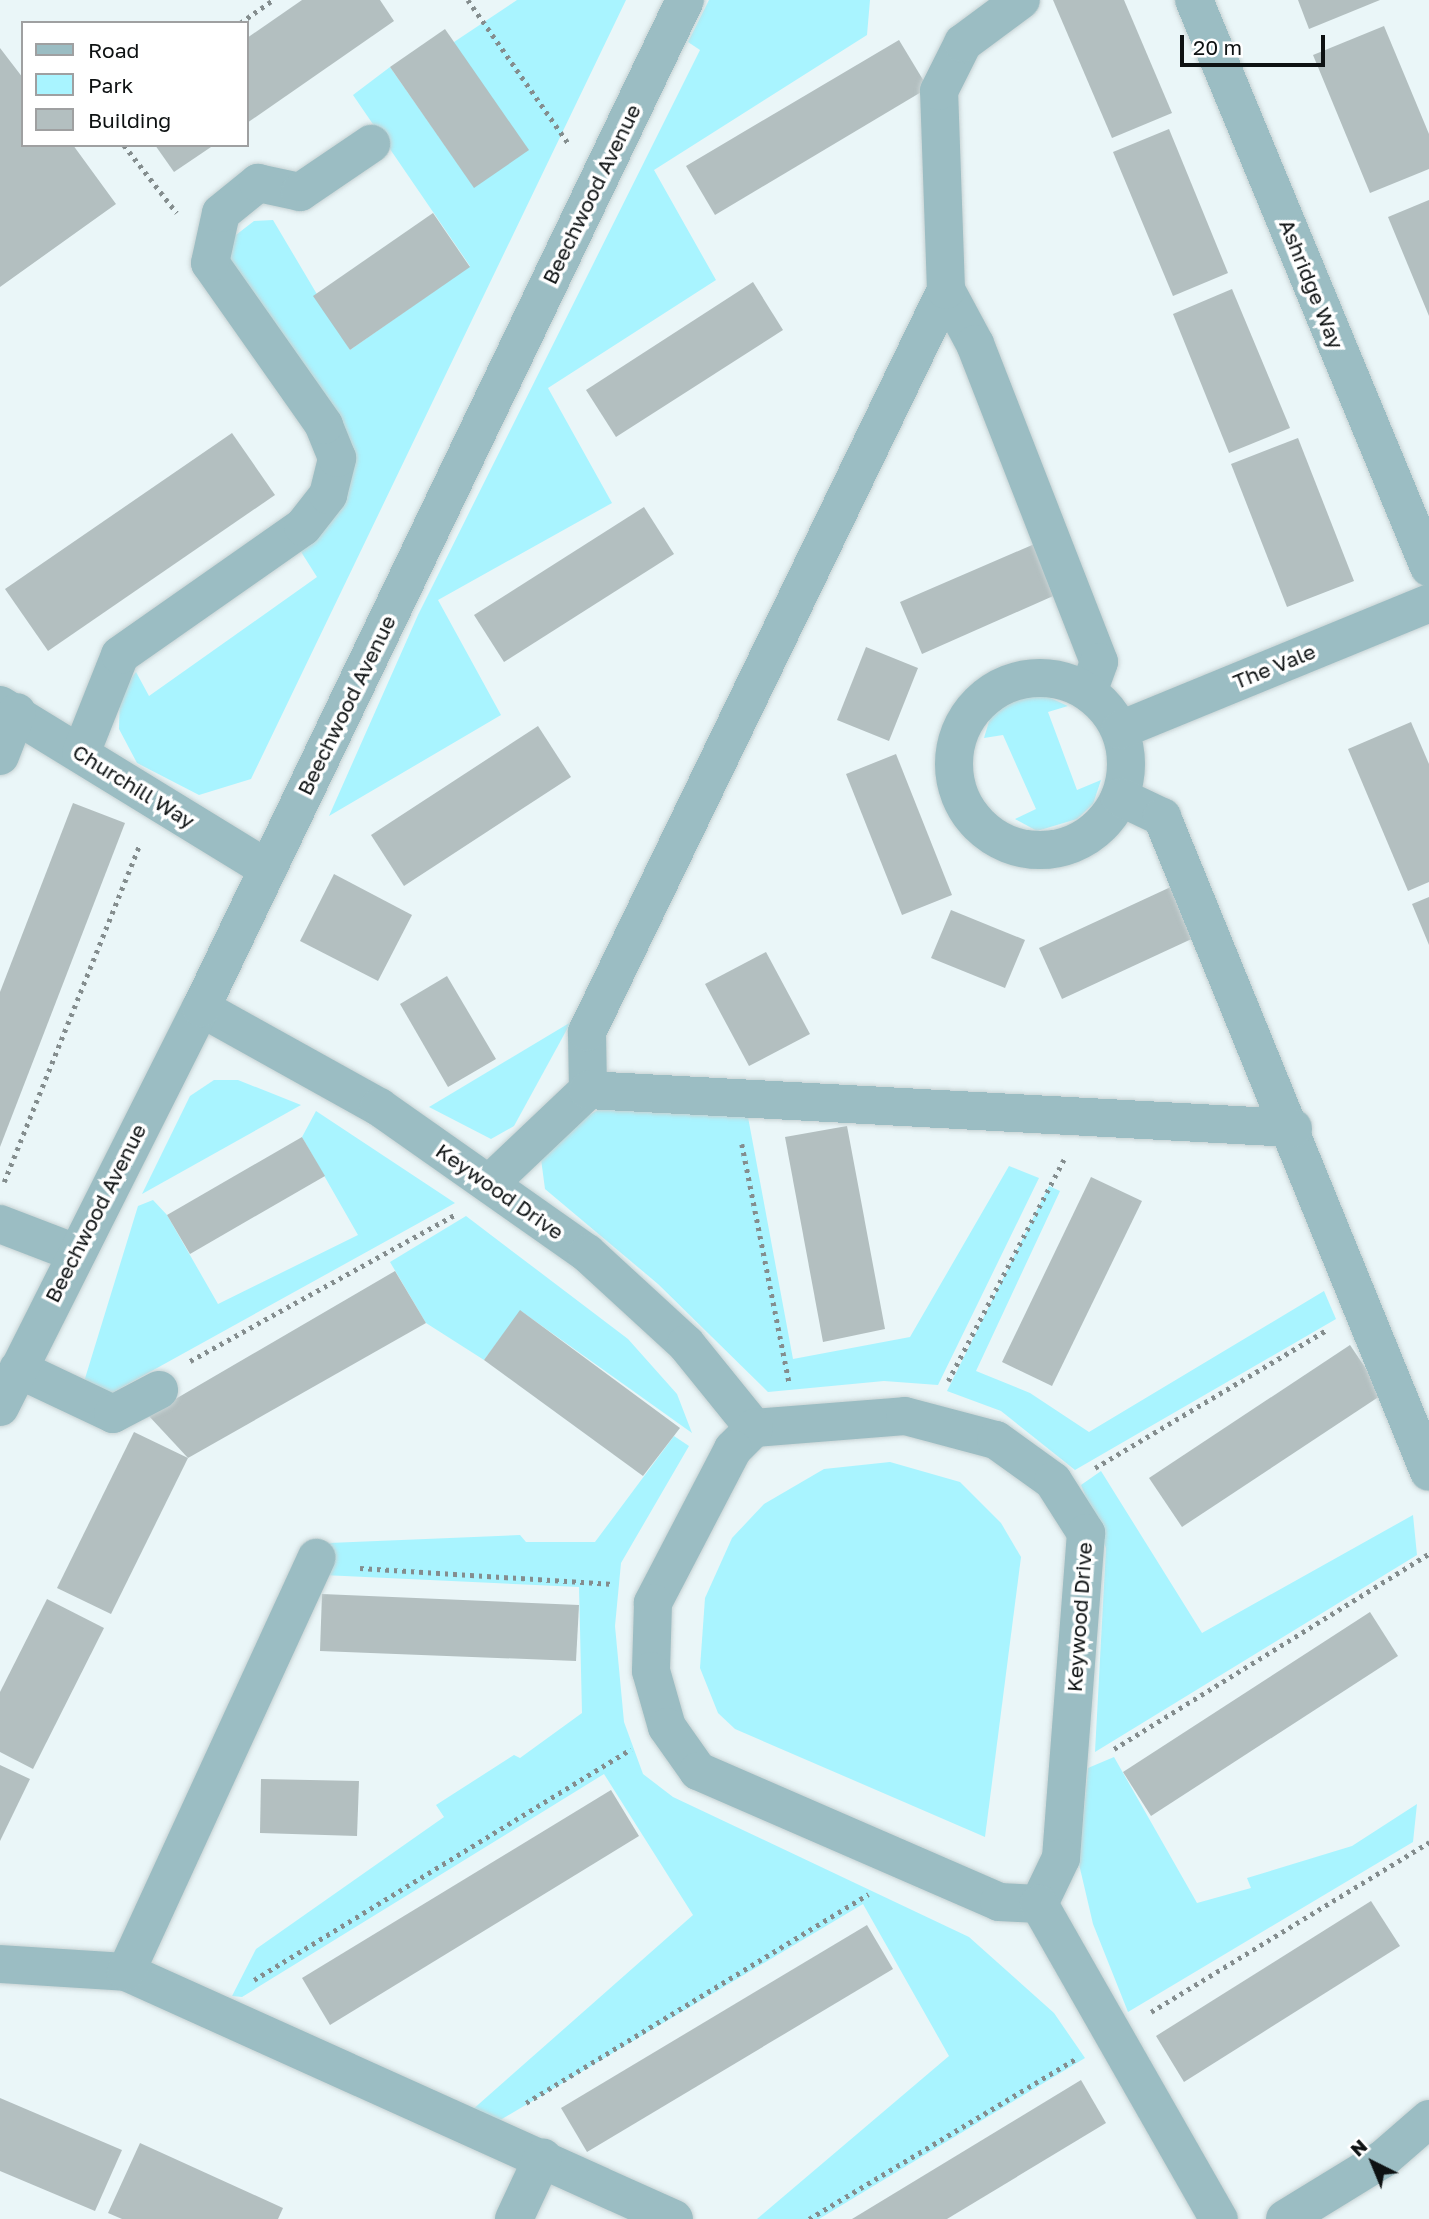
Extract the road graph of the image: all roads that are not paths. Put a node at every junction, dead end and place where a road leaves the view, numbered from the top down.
1 (685, 0) edge
2 (1021, 0) edge
3 (1194, 0) edge
4 (371, 144) dead end
5 (946, 290) junction
6 (1429, 568) edge
7 (1429, 603) edge
8 (1088, 692) junction
9 (9, 708) edge
10 (1120, 730) junction
11 (81, 753) junction
12 (0, 756) edge
13 (1120, 797) junction
14 (268, 869) junction
15 (201, 1008) junction
16 (588, 1090) junction
17 (1293, 1128) junction
18 (496, 1186) junction
19 (0, 1224) edge
20 (73, 1252) junction
21 (18, 1368) junction
22 (167, 1379) road end
23 (0, 1407) edge
24 (754, 1428) junction
25 (1426, 1453) edge
26 (315, 1562) road end
27 (1039, 1904) junction
28 (0, 1964) edge
29 (126, 1972) junction
30 (1429, 2119) edge
31 (543, 2157) junction
32 (514, 2219) edge
33 (674, 2219) edge
34 (1219, 2219) edge
35 (1285, 2219) edge

1 - 14 street, Beechwood Avenue
2 - 5 street
3 - 6 street, Ashridge Way
4 - 11 street
5 - 8 street
5 - 16 street
7 - 10 street, The Vale
8 - 10 street
8 - 13 street
9 - 11 street, Churchill Way
9 - 12 street
10 - 13 street
11 - 14 street, Churchill Way
13 - 17 street
14 - 15 street, Beechwood Avenue
15 - 18 street, Keywood Drive
15 - 20 street, Beechwood Avenue
16 - 17 street
16 - 18 street
17 - 25 street
18 - 24 street, Keywood Drive
19 - 20 street
20 - 21 street, Beechwood Avenue
21 - 22 street
21 - 23 street, Beechwood Avenue
24 - 27 street
24 - 27 street, Keywood Drive
26 - 29 street
27 - 34 street
28 - 29 street
29 - 31 street
30 - 35 street
31 - 32 street
31 - 33 street

